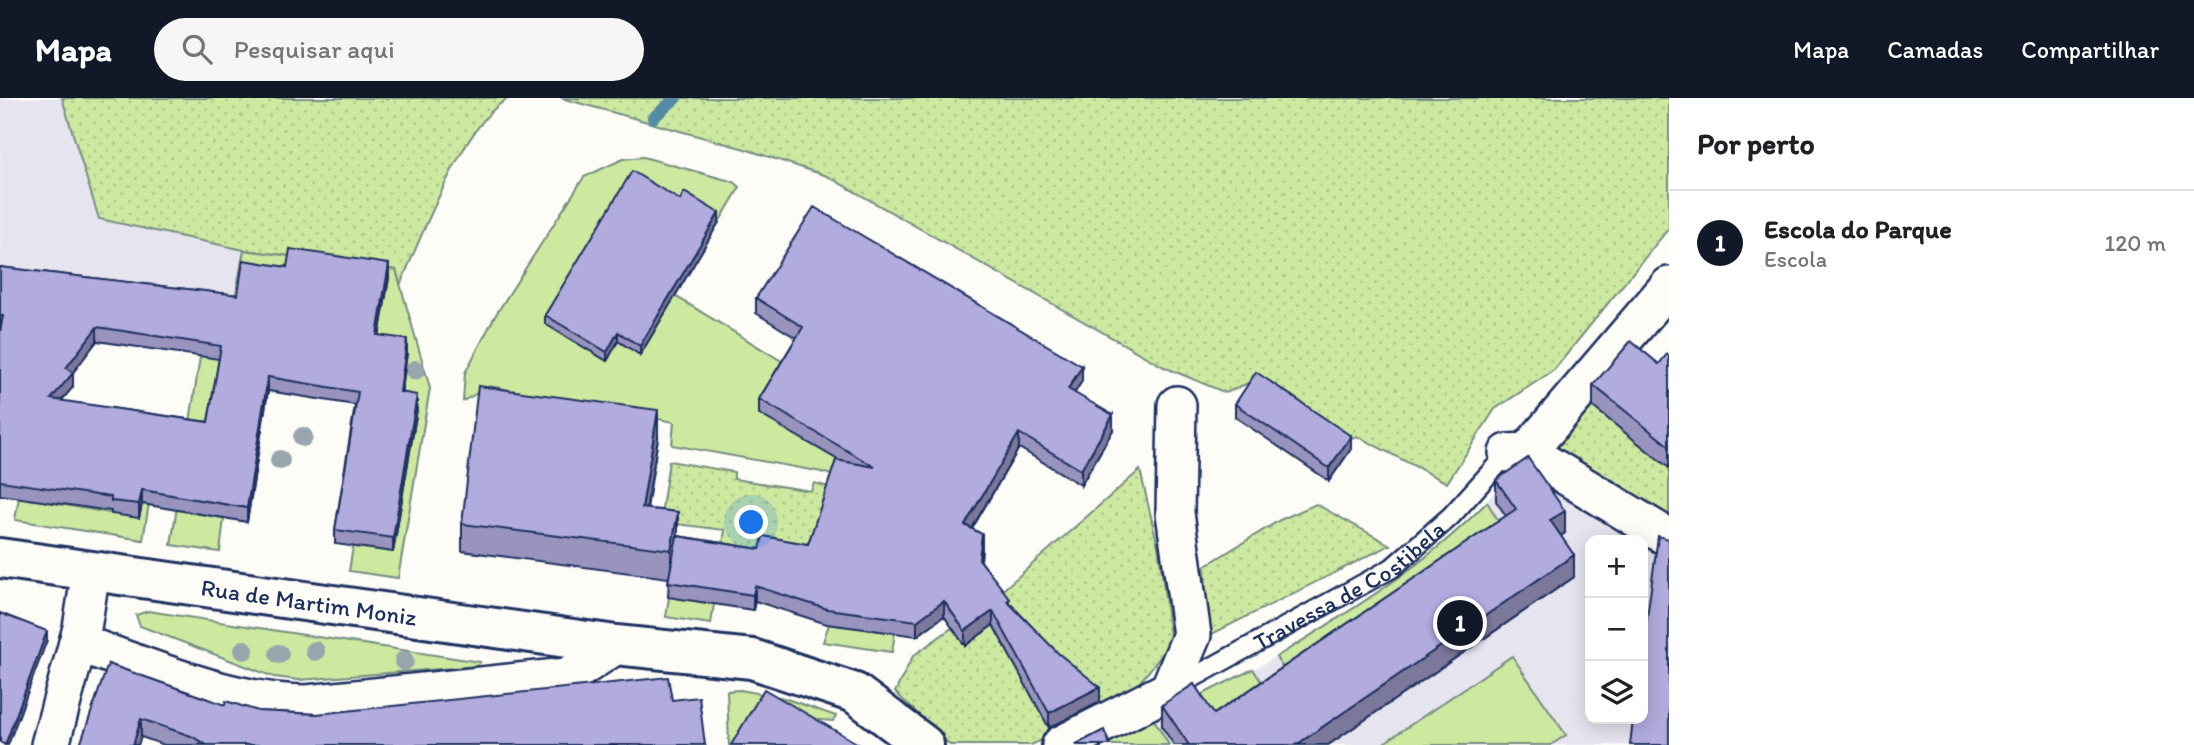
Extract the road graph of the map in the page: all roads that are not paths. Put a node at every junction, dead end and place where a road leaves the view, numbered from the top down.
1 (1669, 286) edge
2 (1177, 405) dead end
3 (1518, 453) junction
4 (1669, 538) edge
5 (0, 558) edge
6 (91, 570) junction
7 (78, 643) junction
8 (616, 645) junction
9 (1169, 690) junction
10 (50, 745) edge
11 (924, 745) edge
12 (1061, 745) edge

1 - 3 street
2 - 9 street
3 - 4 street
3 - 9 lane, Travessa de Costibela
5 - 6 street, Rua de Martim Moniz
6 - 7 street
6 - 8 street, Rua de Martim Moniz
7 - 8 street
7 - 10 street
8 - 11 street, Rua de Martim Moniz
9 - 12 street, Travessa de Costibela

